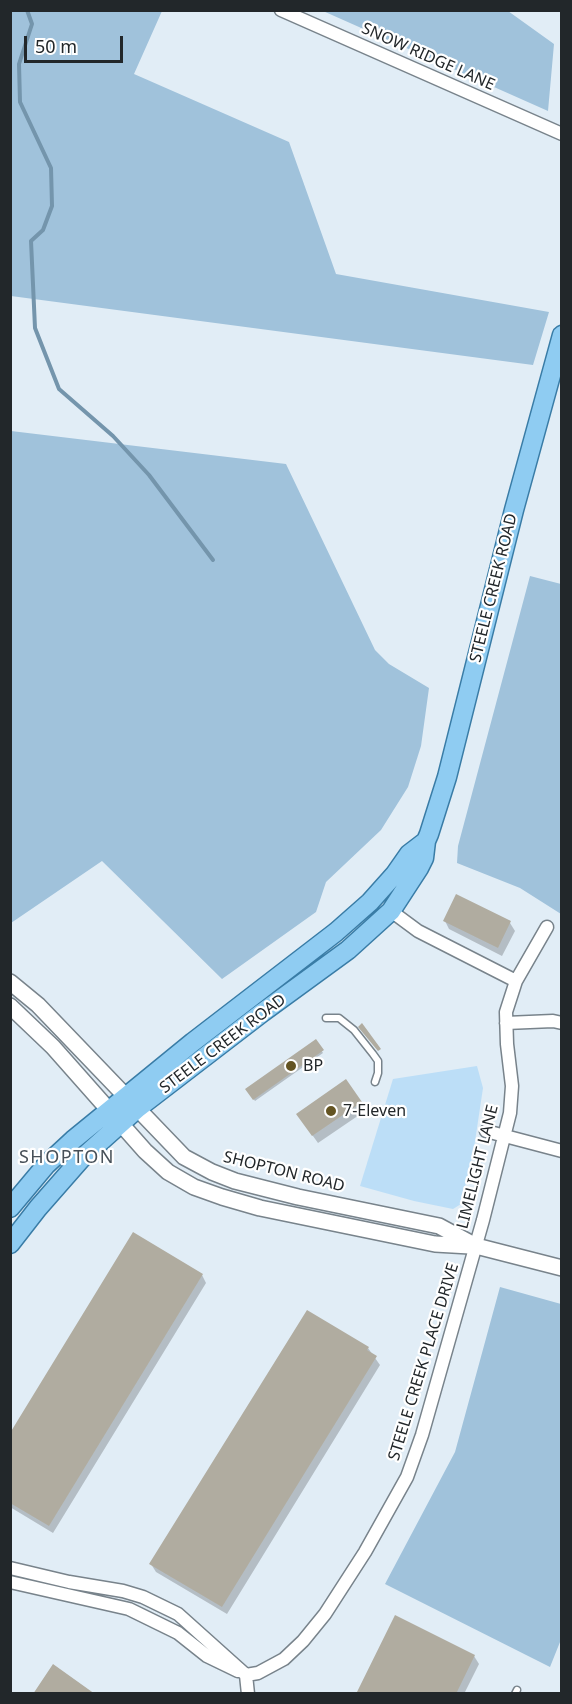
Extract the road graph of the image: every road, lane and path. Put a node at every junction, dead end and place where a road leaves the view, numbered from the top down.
1 (281, 10) edge
2 (561, 134) edge
3 (561, 335) edge
4 (426, 841) junction
5 (391, 911) junction
6 (547, 927) dead end
7 (516, 981) junction
8 (10, 982) edge
9 (10, 1006) edge
10 (326, 1018) dead end
11 (506, 1023) junction
12 (561, 1023) edge
13 (375, 1082) dead end
14 (132, 1101) junction
15 (109, 1109) junction
16 (120, 1124) junction
17 (486, 1131) dead end
18 (504, 1136) junction
19 (561, 1151) edge
20 (10, 1208) edge
21 (10, 1244) edge
22 (476, 1246) junction
23 (561, 1268) edge
24 (10, 1568) edge
25 (10, 1582) edge
26 (246, 1675) junction
27 (248, 1694) edge

1 - 2 street, SNOW RIDGE LANE
3 - 4 main road, STEELE CREEK ROAD
4 - 5 main road, STEELE CREEK ROAD
4 - 14 main road, STEELE CREEK ROAD
5 - 7 street
5 - 14 main road, STEELE CREEK ROAD
6 - 7 street, LIMELIGHT LANE
7 - 11 street, LIMELIGHT LANE
8 - 14 street, SHOPTON ROAD
9 - 15 street, SHOPTON ROAD
10 - 13 lane
11 - 12 street
11 - 18 street, LIMELIGHT LANE
14 - 15 main road, STEELE CREEK ROAD
14 - 16 main road, STEELE CREEK ROAD
14 - 22 street, SHOPTON ROAD
15 - 16 street, SHOPTON ROAD
15 - 20 main road, STEELE CREEK ROAD
16 - 21 main road, STEELE CREEK ROAD
16 - 22 street, SHOPTON ROAD
17 - 18 street
18 - 19 street
18 - 22 street, LIMELIGHT LANE
22 - 23 street, SHOPTON ROAD
22 - 26 street, STEELE CREEK PLACE DRIVE
24 - 26 street
25 - 26 street
26 - 27 street

